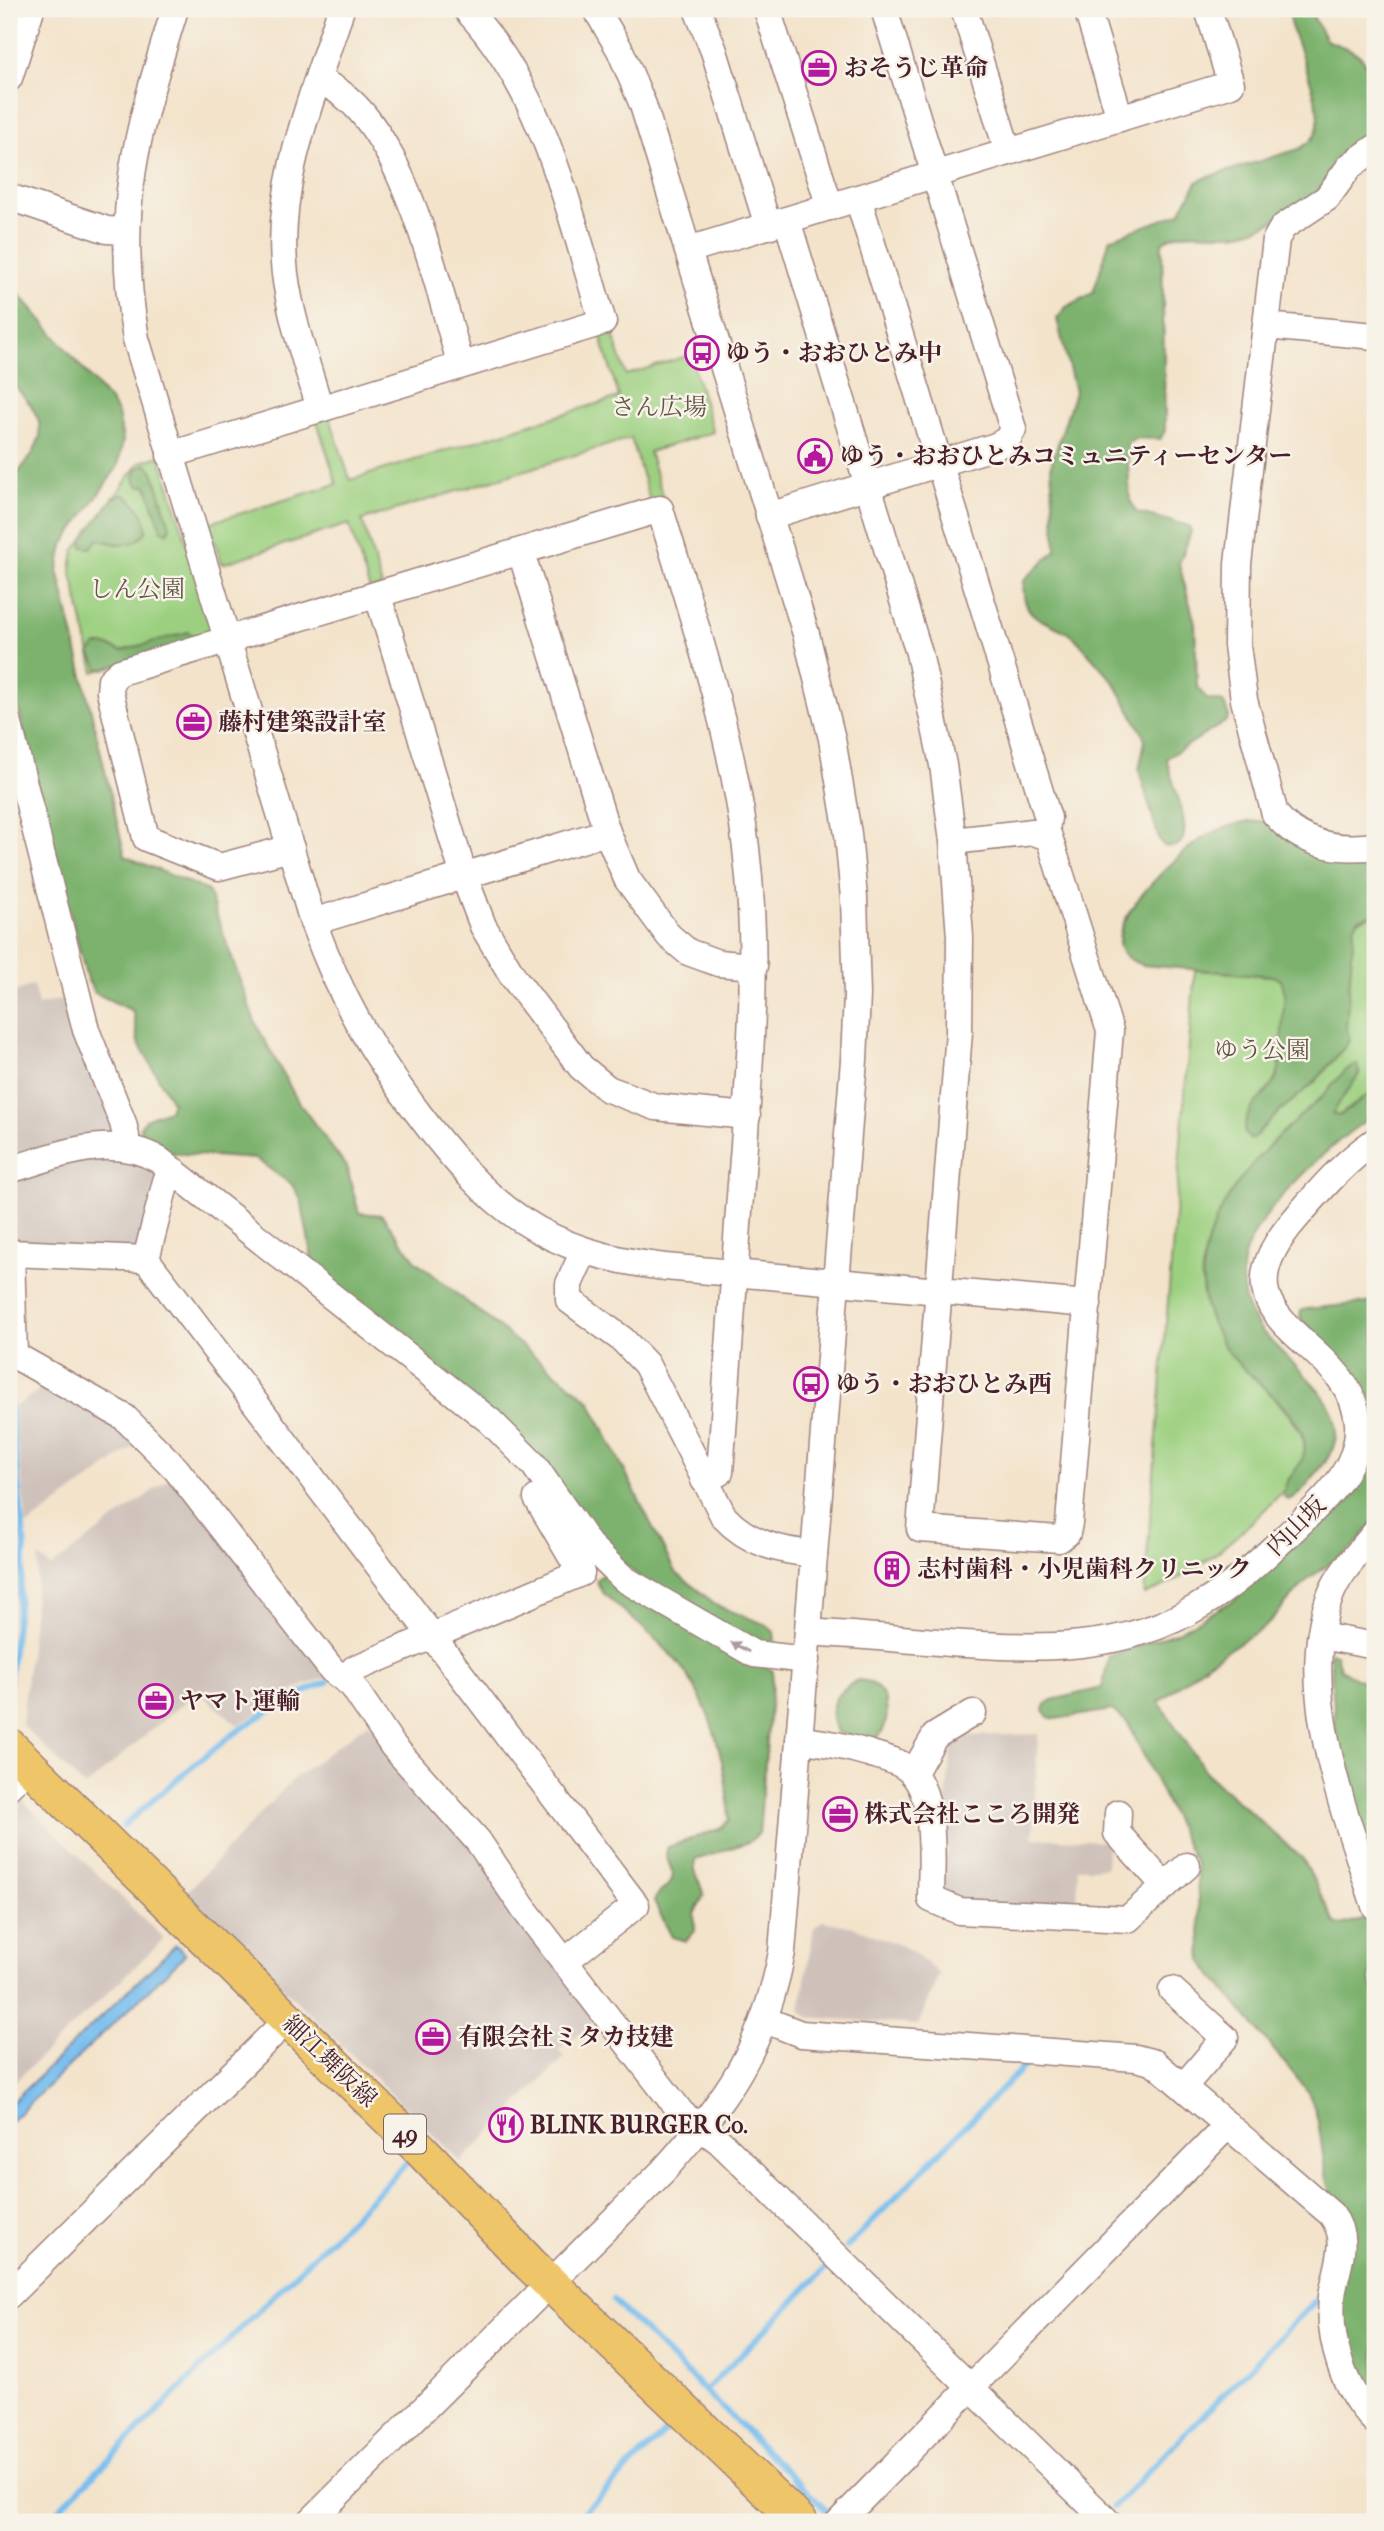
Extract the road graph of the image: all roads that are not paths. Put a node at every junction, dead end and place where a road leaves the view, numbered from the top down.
1 (31, 9) edge
2 (175, 9) edge
3 (341, 9) edge
4 (466, 9) edge
5 (596, 9) edge
6 (697, 9) edge
7 (767, 9) edge
8 (884, 9) edge
9 (964, 9) edge
10 (1087, 9) edge
11 (1208, 9) edge
12 (9, 78) edge
13 (318, 81) junction
14 (1120, 118) junction
15 (1375, 148) edge
16 (1008, 152) junction
17 (936, 174) junction
18 (9, 197) edge
19 (858, 198) junction
20 (830, 207) junction
21 (778, 223) junction
22 (126, 231) junction
23 (688, 250) junction
24 (1266, 326) junction
25 (1375, 335) edge
26 (461, 365) junction
27 (320, 409) junction
28 (170, 455) junction
29 (939, 463) junction
30 (869, 485) junction
31 (769, 516) junction
32 (521, 552) junction
33 (378, 596) junction
34 (228, 642) junction
35 (9, 725) edge
36 (607, 832) junction
37 (1045, 835) junction
38 (953, 841) junction
39 (1375, 846) edge
40 (290, 848) junction
41 (464, 876) junction
42 (313, 922) junction
43 (754, 966) junction
44 (747, 1116) junction
45 (1375, 1140) edge
46 (124, 1146) junction
47 (9, 1170) edge
48 (174, 1171) junction
49 (584, 1251) junction
50 (146, 1259) junction
51 (735, 1273) junction
52 (836, 1283) junction
53 (939, 1291) junction
54 (1087, 1304) junction
55 (516, 1447) junction
56 (704, 1480) junction
57 (1375, 1534) edge
58 (814, 1554) junction
59 (808, 1632) junction
60 (432, 1636) junction
61 (1321, 1636) junction
62 (1375, 1646) edge
63 (806, 1660) junction
64 (346, 1680) junction
65 (973, 1713) dead end
66 (799, 1740) junction
67 (15, 1766) edge
68 (913, 1774) junction
69 (1118, 1813) dead end
70 (1187, 1866) dead end
71 (1165, 1886) junction
72 (1375, 1906) edge
73 (564, 1962) junction
74 (1172, 1990) dead end
75 (288, 2019) junction
76 (765, 2020) junction
77 (1184, 2086) junction
78 (1228, 2125) junction
79 (701, 2127) junction
80 (550, 2283) junction
81 (9, 2295) edge
82 (971, 2388) junction
83 (1375, 2421) edge
84 (310, 2522) edge
85 (800, 2522) edge
86 (839, 2522) edge
87 (1108, 2522) edge

1 - 12 street
2 - 22 street
3 - 13 street
4 - 26 street
5 - 23 street
6 - 21 street
7 - 20 street
8 - 17 street
9 - 16 street
10 - 14 street
11 - 14 street
13 - 26 street
13 - 27 street
14 - 16 street
15 - 24 street
16 - 17 street
17 - 19 street
17 - 29 street
18 - 22 street
19 - 20 street
19 - 29 street
20 - 21 street
21 - 23 street
21 - 30 street
22 - 28 street
23 - 31 street
24 - 25 street
24 - 39 street
26 - 27 street
27 - 28 street
28 - 34 street
29 - 30 street
29 - 37 street
30 - 31 street
30 - 38 street
31 - 52 street
32 - 33 street
32 - 36 street
32 - 43 street
33 - 34 street
33 - 41 street
34 - 40 street
34 - 40 street
35 - 46 street
36 - 41 street
36 - 43 street
37 - 38 street
37 - 54 street
38 - 53 street
40 - 42 street
41 - 42 street
41 - 44 street
42 - 49 street
43 - 44 street
44 - 51 street
45 - 59 street, 内山坂
46 - 47 street
46 - 48 street
48 - 50 street
48 - 55 street
49 - 51 street
49 - 56 street
50 - 60 street
50 - 64 street
51 - 52 street
51 - 56 street
52 - 53 street
52 - 58 street
53 - 54 street
53 - 54 street
55 - 60 street
63 -> 55 street
56 - 58 street
57 - 61 street
58 - 59 street
59 - 63 street
60 - 64 street
60 - 73 street
61 - 62 street
61 - 72 street
63 - 66 street
64 - 73 street
65 - 68 street
66 - 68 street
66 - 76 street
67 - 75 main road, 細江舞阪線 / 49
68 - 71 street
69 - 71 street
70 - 71 street
73 - 79 street
74 - 77 street
75 - 80 main road, 細江舞阪線 / 49
75 - 81 street
76 - 77 street
76 - 79 street
77 - 78 street
78 - 82 street
78 - 83 street
79 - 80 street
79 - 82 street
80 - 84 street
80 - 85 main road, 細江舞阪線 / 49
82 - 86 street
82 - 87 street

